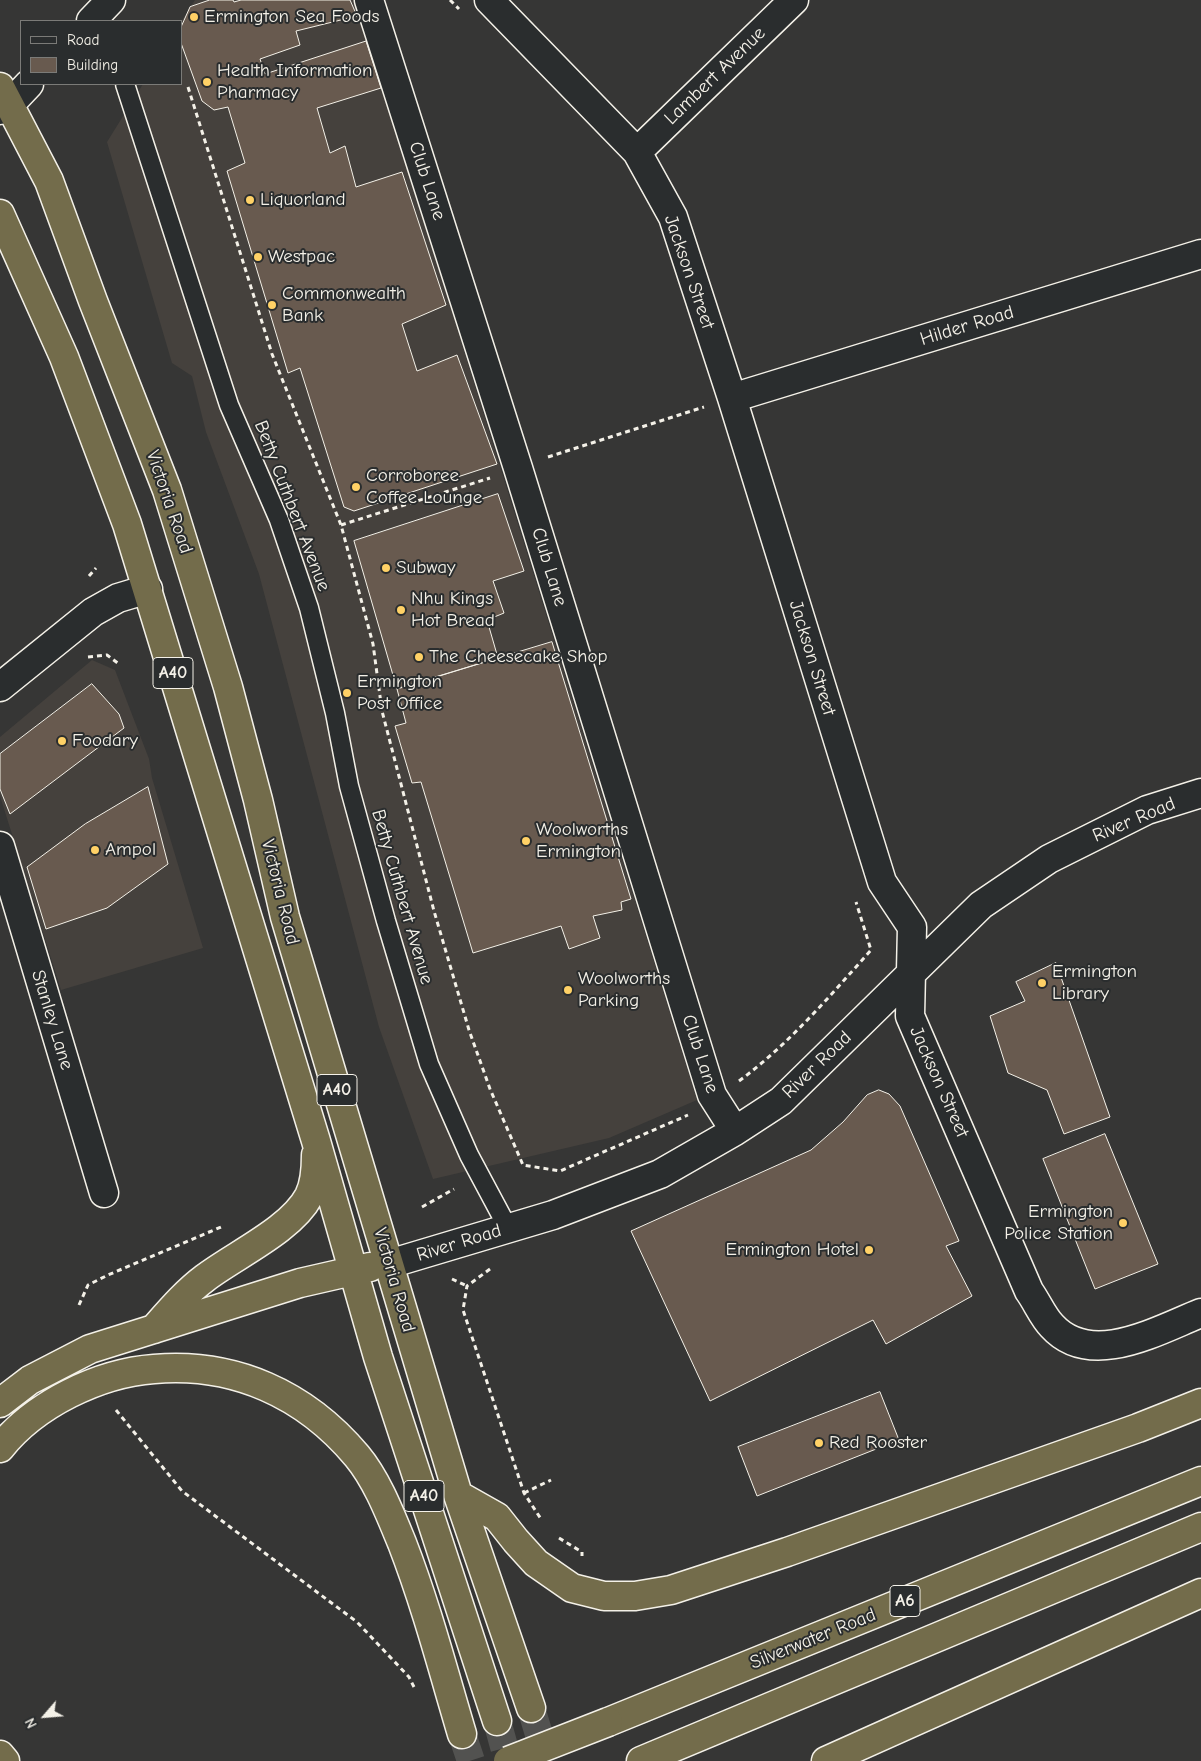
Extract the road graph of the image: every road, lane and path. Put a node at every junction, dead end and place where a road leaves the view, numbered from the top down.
1 (111, 0) edge
2 (369, 0) edge
3 (450, 0) edge
4 (489, 0) edge
5 (794, 0) edge
6 (463, 14) dead end
7 (93, 20) edge
8 (27, 85) edge
9 (125, 85) edge
10 (188, 87) dead end
11 (4, 100) edge
12 (636, 152) junction
13 (0, 214) edge
14 (1201, 254) edge
15 (720, 402) junction
16 (542, 459) dead end
17 (493, 477) dead end
18 (340, 524) junction
19 (148, 589) junction
20 (83, 657) dead end
21 (119, 664) dead end
22 (0, 687) edge
23 (1201, 793) edge
24 (0, 846) edge
25 (854, 893) dead end
26 (911, 972) junction
27 (706, 1104) junction
28 (734, 1131) junction
29 (316, 1141) junction
30 (523, 1165) joint
31 (454, 1189) dead end
32 (104, 1193) dead end
33 (422, 1207) dead end
34 (227, 1225) dead end
35 (508, 1228) junction
36 (389, 1264) junction
37 (490, 1269) dead end
38 (352, 1271) junction
39 (451, 1278) dead end
40 (468, 1286) junction
41 (79, 1305) dead end
42 (1201, 1313) edge
43 (154, 1329) junction
44 (0, 1403) edge
45 (1201, 1403) edge
46 (116, 1410) dead end
47 (0, 1448) edge
48 (551, 1480) dead end
49 (1201, 1481) edge
50 (524, 1492) junction
51 (458, 1495) junction
52 (543, 1522) dead end
53 (1201, 1527) edge
54 (553, 1532) dead end
55 (581, 1564) dead end
56 (1201, 1593) edge
57 (418, 1693) dead end
58 (530, 1708) tunnel mouth
59 (497, 1721) tunnel mouth
60 (462, 1734) tunnel mouth
61 (0, 1755) edge
62 (5, 1761) edge
63 (508, 1761) edge
64 (641, 1761) edge
65 (826, 1761) edge

1 - 7 street
2 - 27 street, Club Lane
3 - 6 path
4 - 12 street, Jackson Street
5 - 12 street, Lambert Avenue
8 - 11 street
9 - 35 lane, Betty Cuthbert Avenue
10 - 18 path, Betty Cuthbert Avenue
11 - 36 highway, Victoria Road / A40
12 - 15 street, Jackson Street
13 - 19 highway, Victoria Road / A40
14 - 15 street, Hilder Road
15 - 16 path
15 - 26 street, Jackson Street
17 - 18 path
18 - 30 path, Betty Cuthbert Avenue
19 - 22 street
19 - 29 highway, Victoria Road / A40
20 - 21 path
23 - 26 street, River Road
24 - 32 street, Stanley Lane
25 - 27 path, River Road
26 - 28 street, River Road
26 - 42 street, Jackson Street
27 - 28 street, Club Lane
27 - 30 path, River Road
28 - 35 street, River Road
29 - 38 highway, Victoria Road / A40
29 - 43 highway
31 - 33 path
34 - 41 path
35 - 36 street, River Road
36 - 38 highway
36 - 51 highway, Victoria Road / A40
37 - 40 path
38 - 43 highway
38 - 59 highway, Victoria Road / A40
39 - 40 path
40 - 50 path
43 - 44 highway
45 - 51 highway
46 - 57 path
47 - 60 highway
48 - 50 path
49 - 63 highway, Silverwater Road / A6, bridge
50 - 52 path
51 - 58 highway, Victoria Road / A40
53 - 64 highway, A6
54 - 55 path
56 - 65 highway
61 - 62 highway

